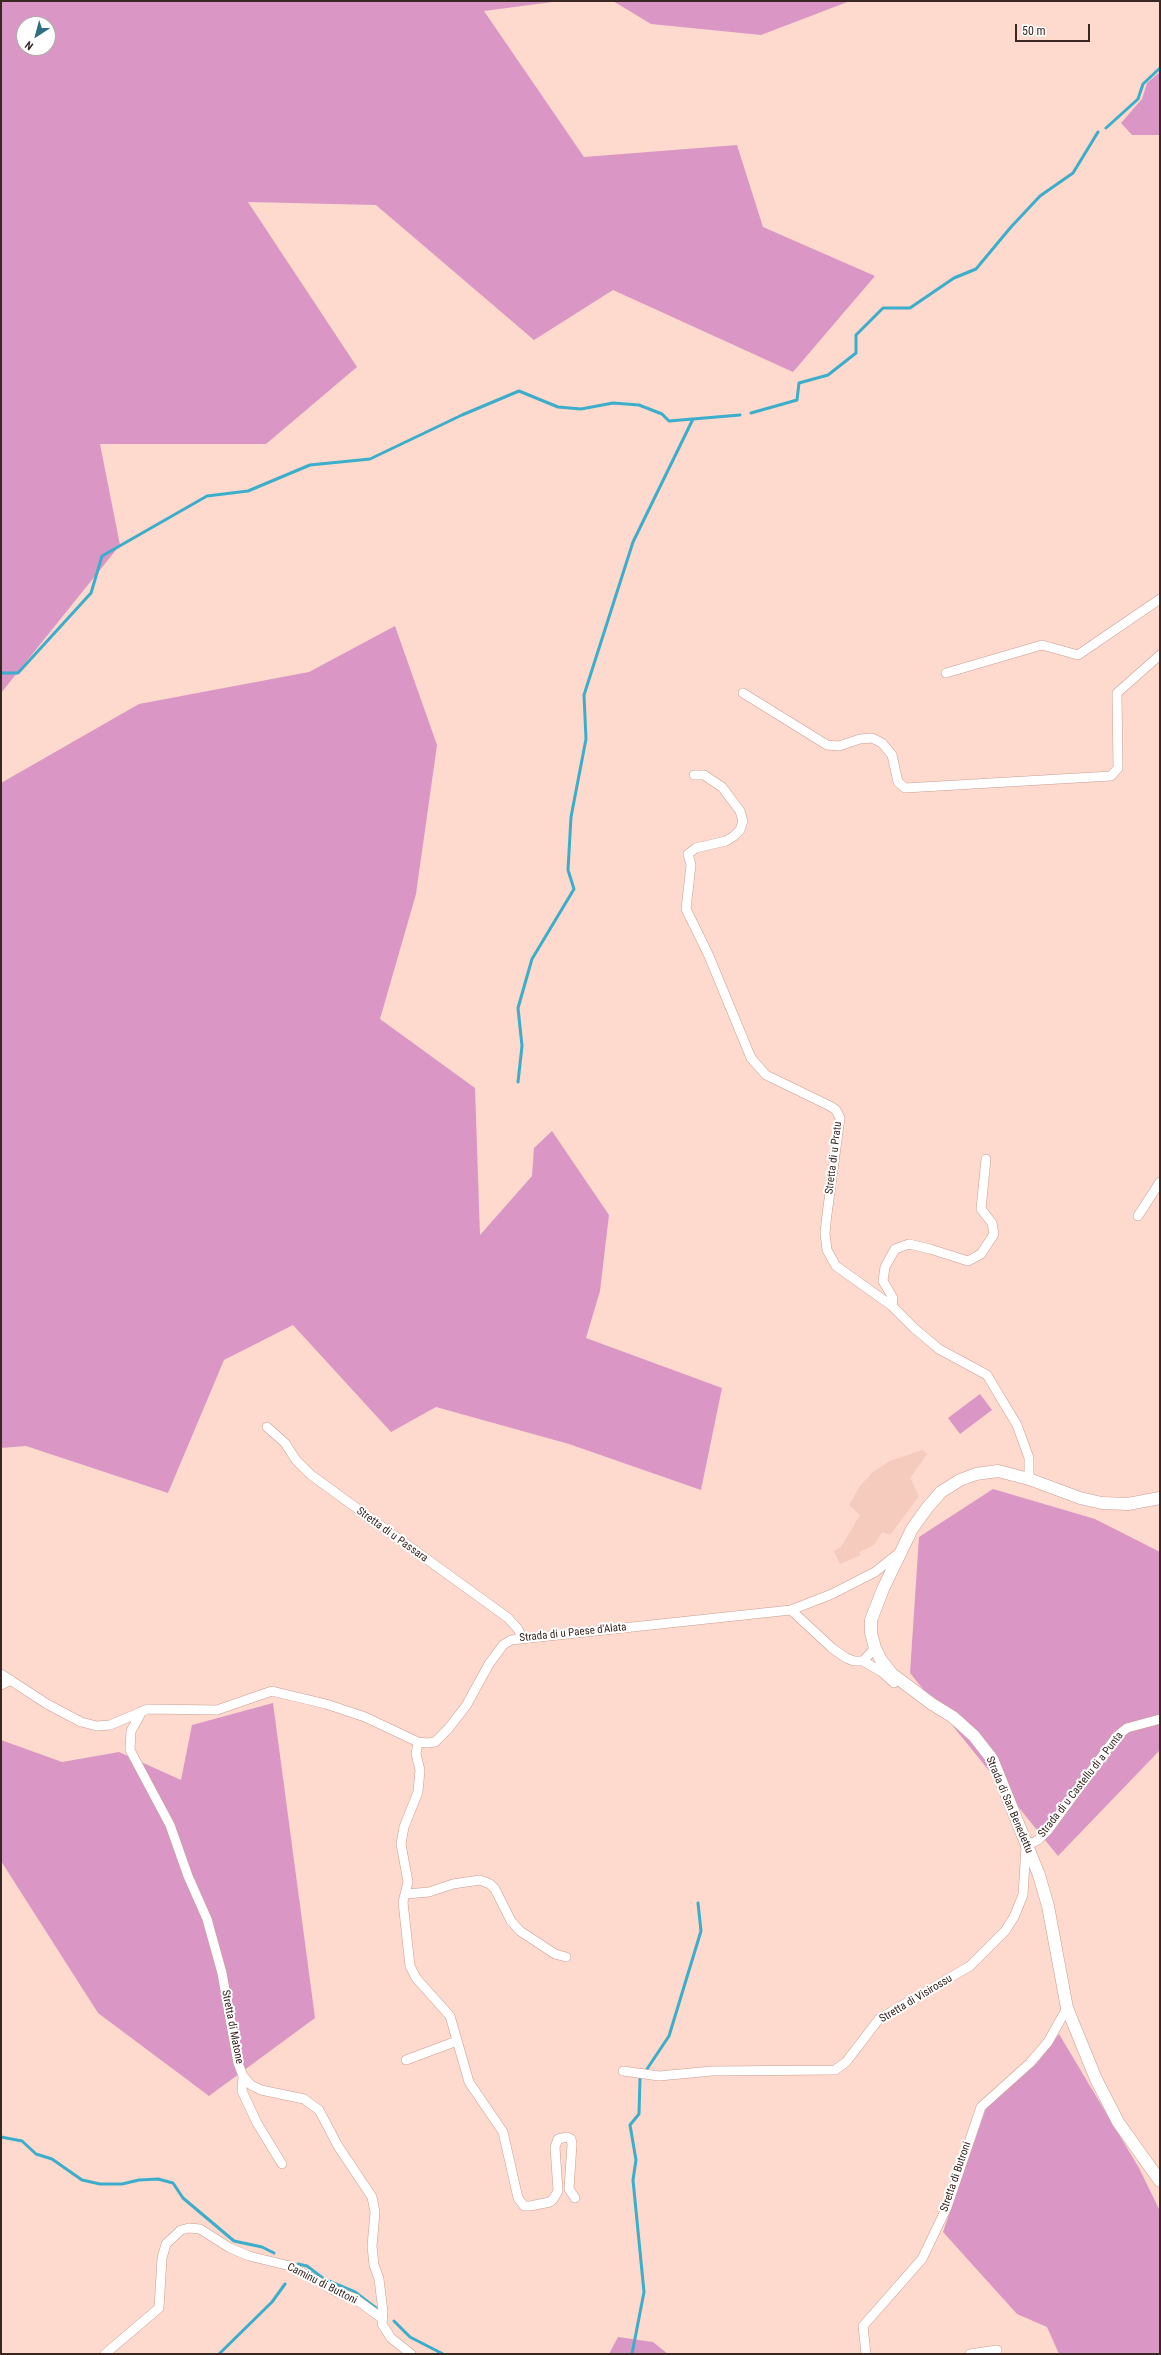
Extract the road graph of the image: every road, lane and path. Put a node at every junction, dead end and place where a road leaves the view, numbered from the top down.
1 (1160, 599) edge
2 (1160, 655) edge
3 (946, 674) dead end
4 (743, 693) dead end
5 (694, 775) dead end
6 (986, 1159) dead end
7 (1160, 1182) edge
8 (1138, 1216) dead end
9 (892, 1306) junction
10 (267, 1427) dead end
11 (1029, 1479) junction
12 (1160, 1498) edge
13 (899, 1553) junction
14 (791, 1610) junction
15 (522, 1638) junction
16 (875, 1648) junction
17 (862, 1661) junction
18 (1, 1674) edge
19 (11, 1680) junction
20 (905, 1684) junction
21 (1, 1685) edge
22 (142, 1711) junction
23 (1160, 1719) edge
24 (418, 1742) junction
25 (1026, 1846) junction
26 (406, 1894) junction
27 (566, 1957) dead end
28 (1067, 2008) junction
29 (457, 2041) junction
30 (406, 2060) dead end
31 (623, 2071) dead end
32 (243, 2076) junction
33 (282, 2164) dead end
34 (1160, 2181) edge
35 (575, 2198) dead end
36 (383, 2319) junction
37 (997, 2350) dead end
38 (105, 2354) edge
39 (411, 2354) edge
40 (866, 2354) edge
41 (970, 2354) edge

1 - 3 street
2 - 4 street
5 - 9 street, Stretta di u Pratu
6 - 9 street
7 - 8 street
9 - 11 street, Stretta di u Pratu
10 - 15 street, Stretta di u Passara
11 - 12 street, Strada di San Benedettu
11 - 13 street, Strada di San Benedettu
13 - 14 street, Strada di u Paese d'Alata
13 - 16 street, Strada di San Benedettu
14 - 15 street, Strada di u Paese d'Alata
14 - 17 street
15 - 24 street, Strada di u Paese d'Alata
16 - 17 street
16 - 20 street, Strada di San Benedettu
17 - 20 street
18 - 19 street
19 - 21 street
19 - 22 street
20 - 25 street, Strada di San Benedettu
22 - 24 street
22 - 32 street, Stretta di Matone
23 - 25 street, Strada di u Castellu di a Punta
24 - 26 street
25 - 28 street, Strada di San Benedettu
25 - 31 street, Stretta di Visirossu
26 - 27 street
26 - 29 street
28 - 34 street, Strada di San Benedettu
28 - 40 street, Stretta di Butroni
29 - 30 street
29 - 35 street
32 - 33 street
32 - 36 street, Stretta di Matone
36 - 38 street, Caminu di Buttoni
36 - 39 street, Stretta di Matone
37 - 41 street

